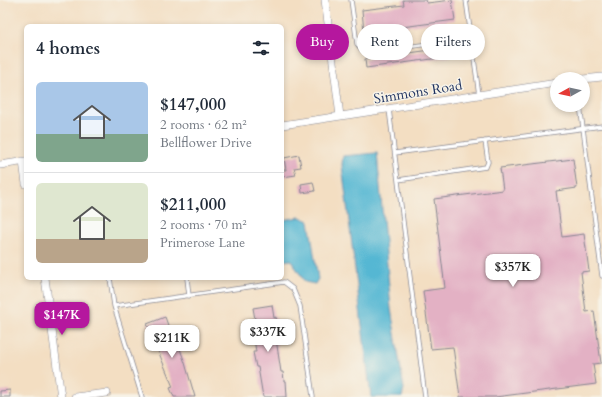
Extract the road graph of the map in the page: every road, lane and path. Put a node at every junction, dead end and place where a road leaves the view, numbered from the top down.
1 (325, 0) edge
2 (351, 0) edge
3 (466, 0) edge
4 (469, 24) edge
5 (421, 45) edge
6 (474, 60) edge
7 (602, 76) edge
8 (590, 78) edge
9 (550, 84) edge
10 (479, 95) junction
11 (389, 110) junction
12 (581, 112) edge
13 (340, 116) junction
14 (284, 125) edge
15 (602, 126) edge
16 (583, 128) junction
17 (485, 141) junction
18 (395, 153) junction
19 (24, 161) edge
20 (0, 165) edge
21 (398, 180) junction
22 (602, 276) edge
23 (45, 280) edge
24 (110, 280) edge
25 (187, 280) edge
26 (189, 296) junction
27 (114, 306) junction
28 (106, 393) dead end
29 (61, 397) edge
30 (75, 397) edge
31 (142, 397) edge
32 (313, 397) edge
33 (426, 397) edge

1 - 13 street
2 - 5 lane
3 - 4 lane
6 - 10 lane
7 - 8 street
9 - 10 street, Simmons Road
10 - 11 street, Simmons Road
11 - 13 street, Simmons Road
11 - 18 lane
12 - 16 lane
13 - 14 street, Simmons Road
15 - 16 lane
16 - 17 lane
16 - 22 lane
17 - 18 lane
17 - 21 lane
18 - 21 lane
19 - 20 street
21 - 33 lane
23 - 29 street
24 - 27 lane
25 - 26 lane
26 - 27 lane
26 - 32 lane
27 - 31 lane
28 - 30 street

